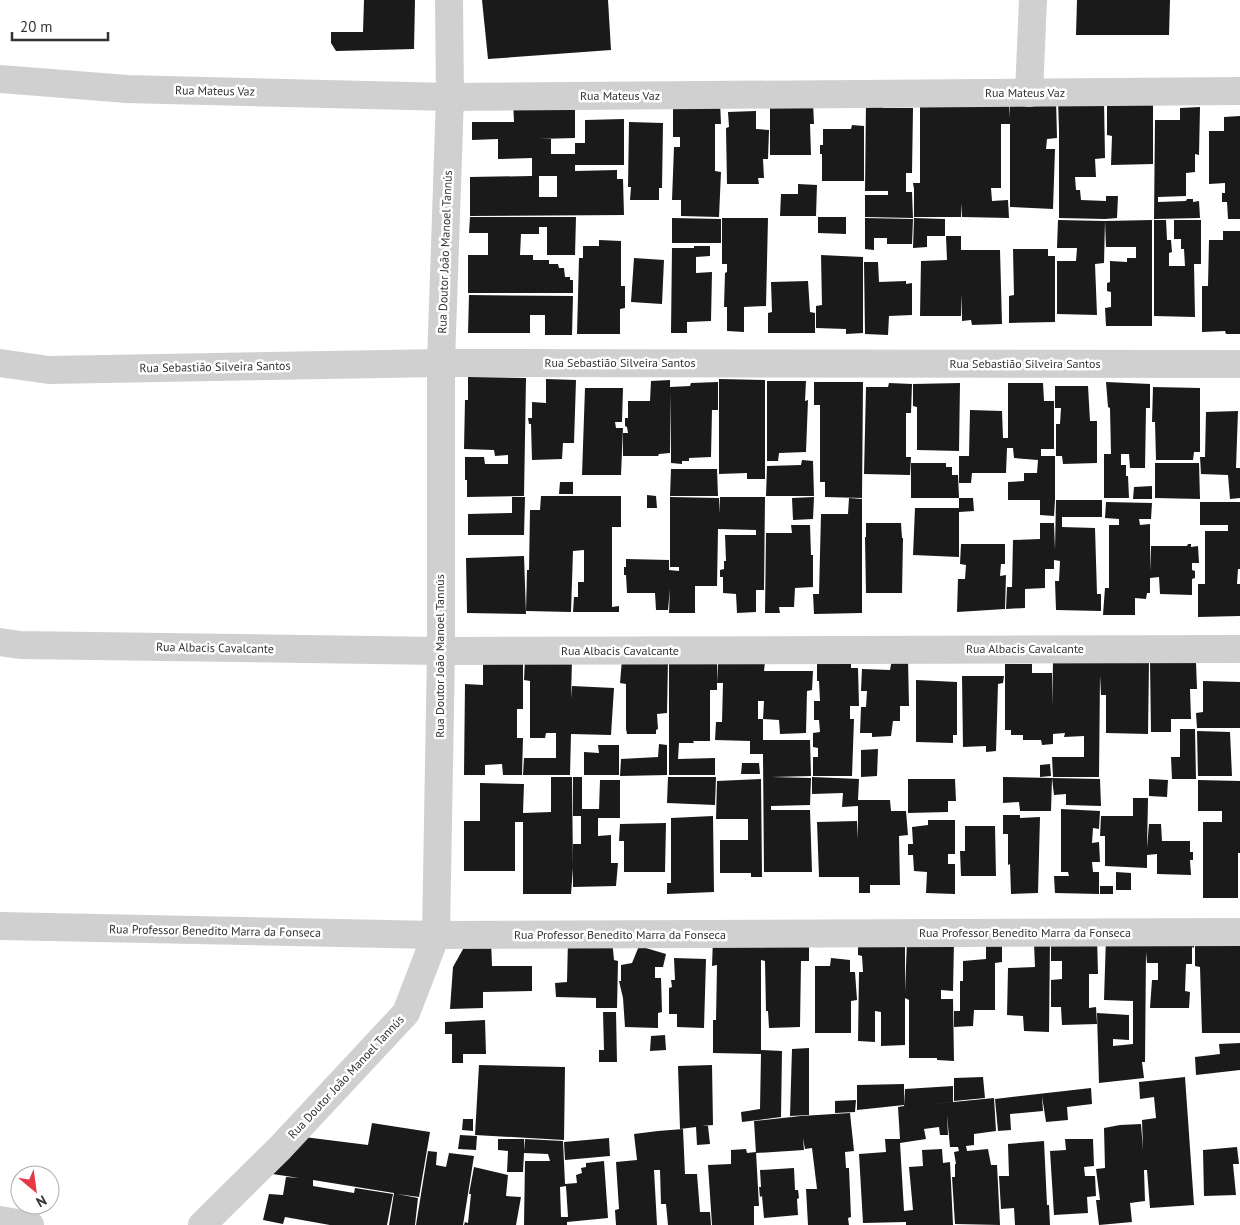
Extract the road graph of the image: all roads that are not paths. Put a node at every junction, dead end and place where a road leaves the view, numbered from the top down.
1 (449, 0) edge
2 (1033, 0) edge
3 (0, 79) edge
4 (1240, 91) edge
5 (1029, 93) junction
6 (450, 97) junction
7 (0, 363) edge
8 (441, 363) junction
9 (1240, 364) edge
10 (0, 642) edge
11 (1240, 649) edge
12 (441, 651) junction
13 (0, 926) edge
14 (1240, 932) edge
15 (436, 935) junction
16 (0, 1220) edge
17 (30, 1225) edge
18 (202, 1225) edge

1 - 6 street, Rua Doutor João Manoel Tannús
2 - 5 street
3 - 6 street, Rua Mateus Vaz
4 - 5 street, Rua Mateus Vaz
5 - 6 street, Rua Mateus Vaz
6 - 8 street, Rua Doutor João Manoel Tannús
7 - 8 street, Rua Sebastião Silveira Santos
8 - 9 street, Rua Sebastião Silveira Santos
8 - 12 street, Rua Doutor João Manoel Tannús
10 - 12 street, Rua Albacis Cavalcante
11 - 12 street, Rua Albacis Cavalcante
12 - 15 street, Rua Doutor João Manoel Tannús
13 - 15 street, Rua Professor Benedito Marra da Fonseca
14 - 15 street, Rua Professor Benedito Marra da Fonseca
15 - 18 street, Rua Doutor João Manoel Tannús
16 - 17 street

